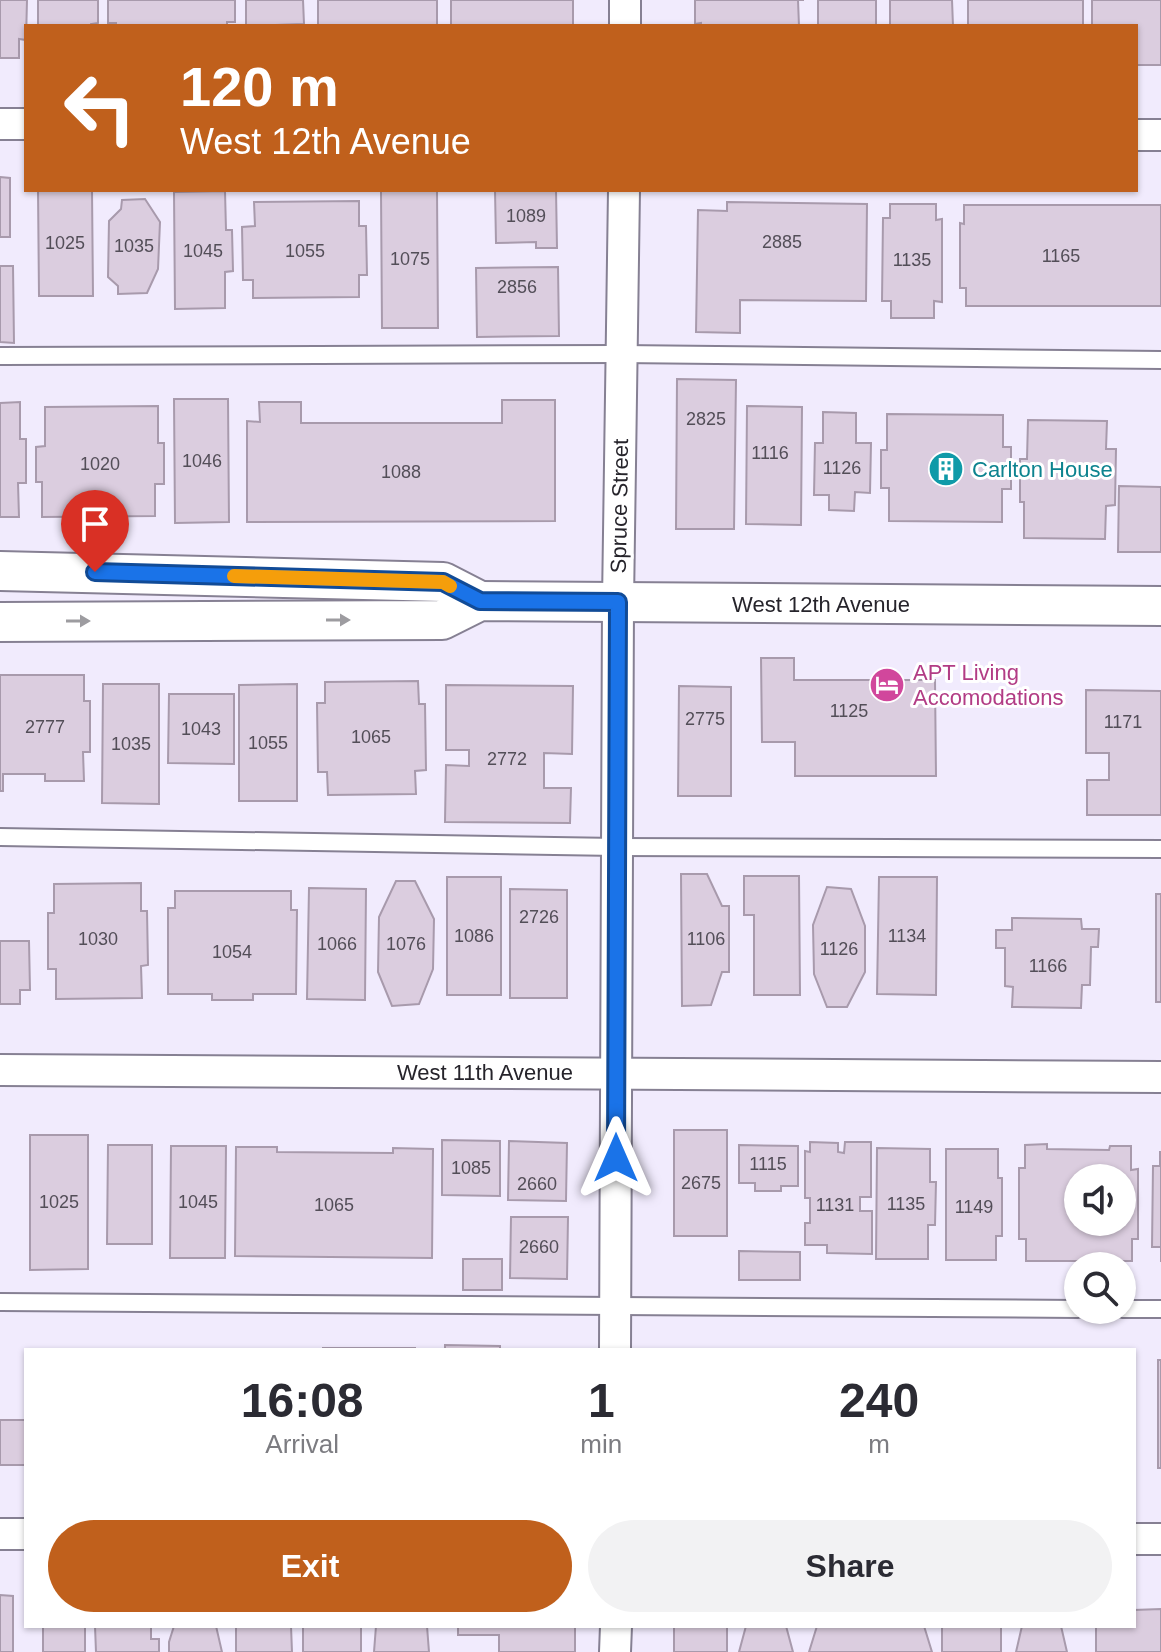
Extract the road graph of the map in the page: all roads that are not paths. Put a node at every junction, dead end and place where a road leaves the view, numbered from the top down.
1 (625, 0) edge
2 (625, 24) edge
3 (0, 124) edge
4 (24, 124) edge
5 (1138, 135) edge
6 (1161, 135) edge
7 (624, 192) edge
8 (621, 354) junction
9 (0, 356) edge
10 (1161, 360) edge
11 (0, 571) edge
12 (480, 601) junction
13 (618, 602) junction
14 (1161, 606) edge
15 (0, 622) edge
16 (0, 837) edge
17 (617, 847) junction
18 (1161, 849) edge
19 (0, 1070) edge
20 (616, 1073) junction
21 (1161, 1077) edge
22 (0, 1302) edge
23 (615, 1307) junction
24 (1064, 1309) edge
25 (1136, 1309) edge
26 (1161, 1309) edge
27 (615, 1348) edge
28 (0, 1534) edge
29 (24, 1534) edge
30 (1136, 1539) edge
31 (1161, 1539) edge
32 (616, 1628) edge
33 (615, 1652) edge

1 - 2 street
3 - 4 street
5 - 6 street
7 - 8 street, Spruce Street
8 - 9 lane
8 - 10 lane
8 - 13 street, Spruce Street
11 - 12 street, West 12th Avenue
12 - 13 street, West 12th Avenue
15 -> 12 street, West 12th Avenue
13 - 14 street, West 12th Avenue
13 - 17 street, Spruce Street
16 - 17 lane
17 - 18 lane
17 - 20 street, Spruce Street
19 - 20 street, West 11th Avenue
20 - 21 street, West 11th Avenue
20 - 23 street, Spruce Street
22 - 23 lane
23 - 24 lane
23 - 27 street, Spruce Street
25 - 26 lane
28 - 29 street
30 - 31 street
32 - 33 street

